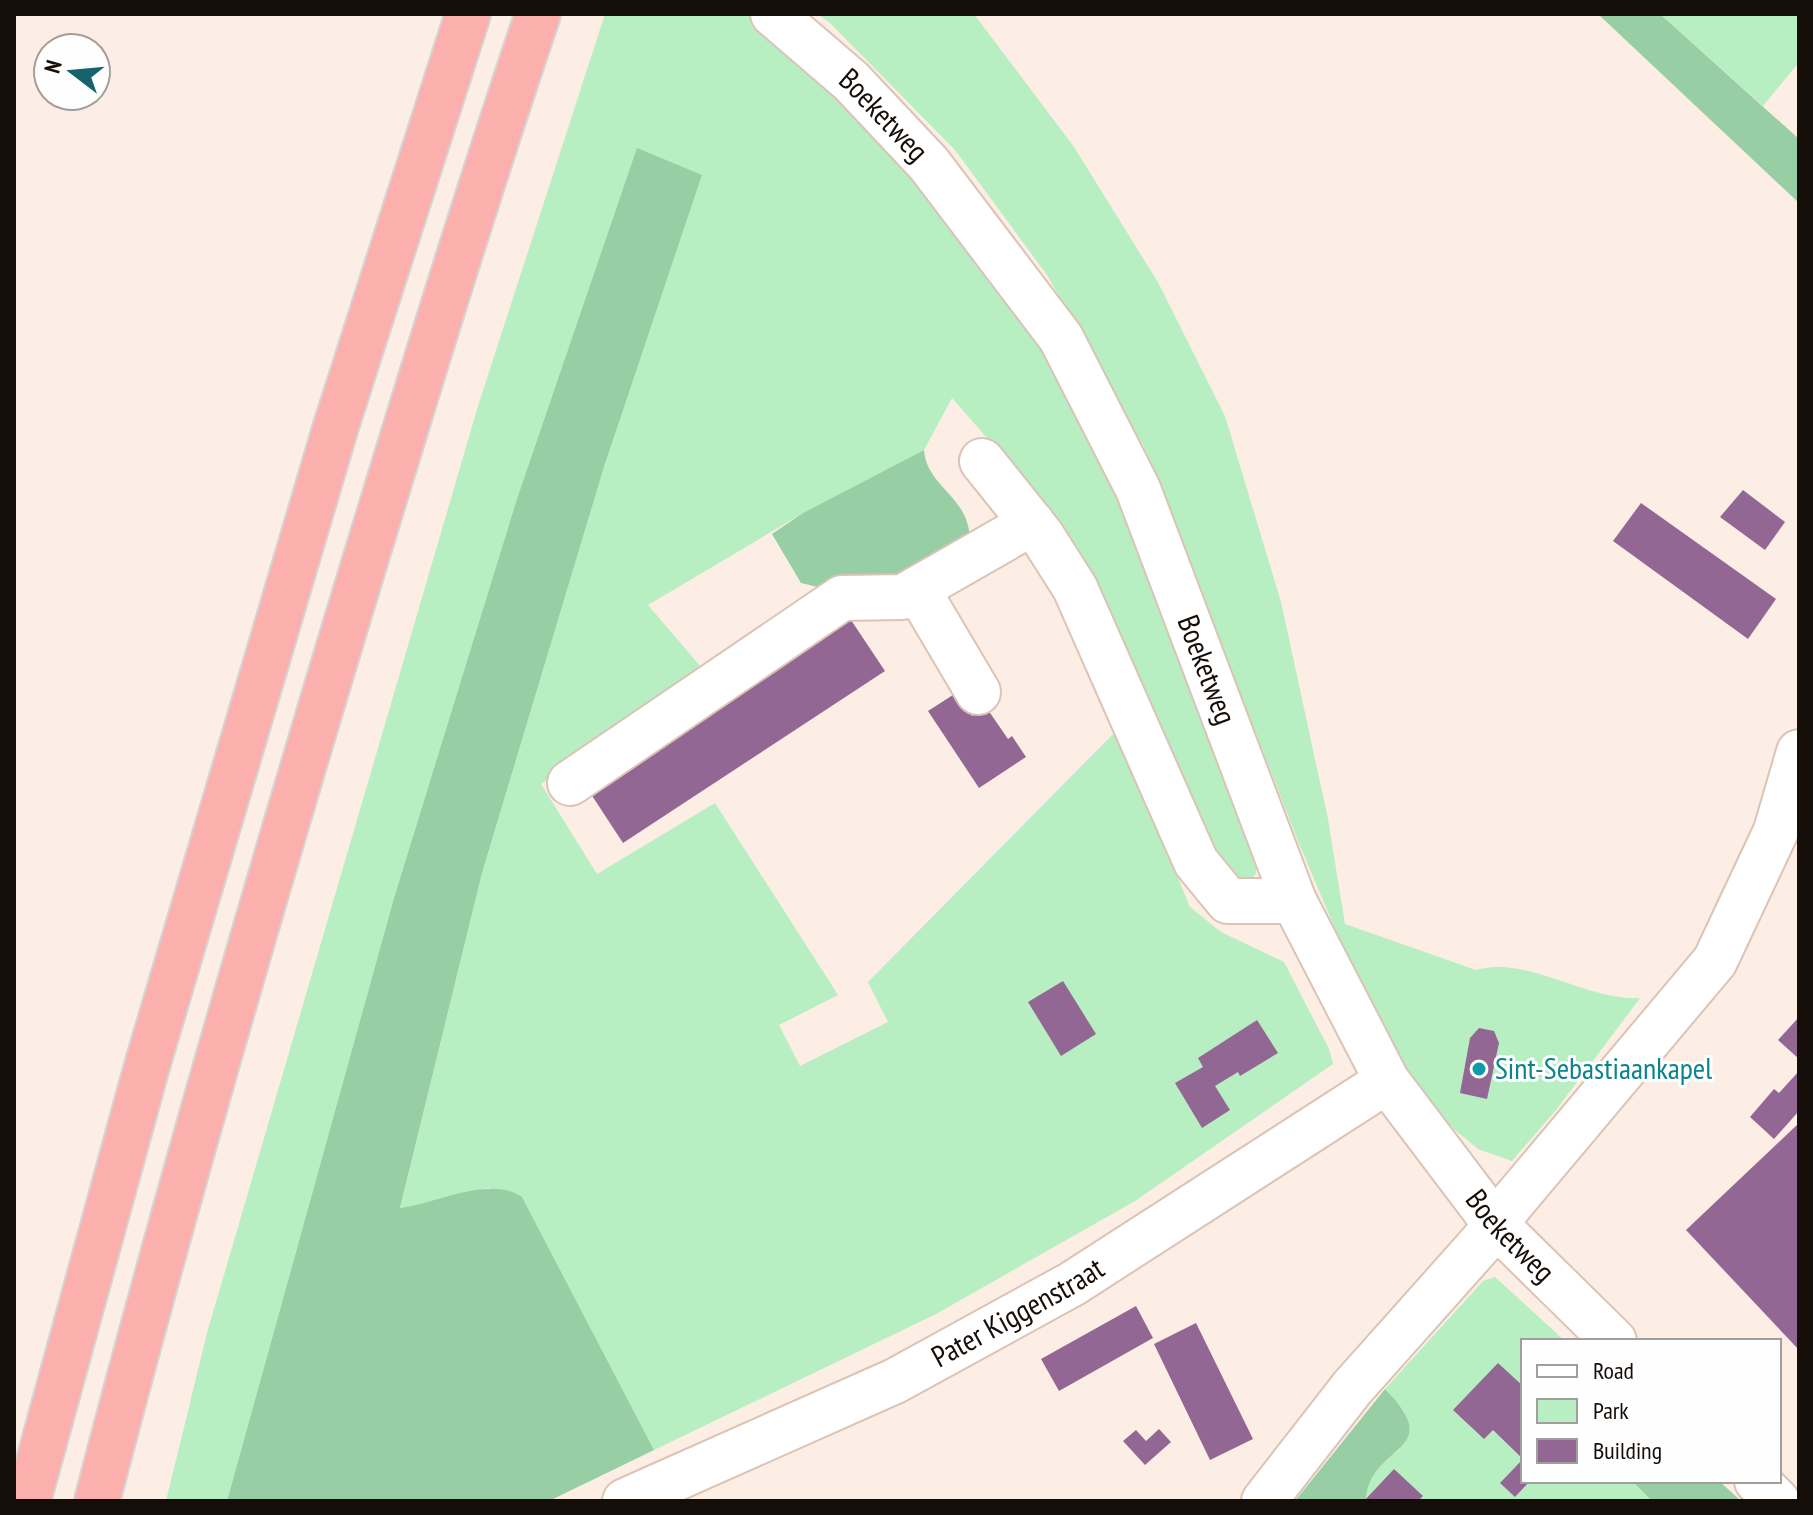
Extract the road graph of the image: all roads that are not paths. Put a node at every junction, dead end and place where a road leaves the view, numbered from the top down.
1 (468, 14) edge
2 (538, 14) edge
3 (773, 14) edge
4 (982, 461) dead end
5 (1032, 523) junction
6 (917, 589) junction
7 (978, 692) dead end
8 (1799, 752) edge
9 (570, 783) dead end
10 (1294, 901) junction
11 (1387, 1081) junction
12 (1496, 1225) junction
13 (1612, 1339) edge
14 (1759, 1483) edge
15 (28, 1501) edge
16 (97, 1501) edge
17 (625, 1501) edge
18 (1264, 1501) edge
19 (1777, 1501) edge

1 - 15 highway
2 - 16 highway
3 - 10 street, Boeketweg
4 - 5 street
5 - 6 street
5 - 10 street
6 - 7 street
6 - 9 street
8 - 12 street
10 - 11 street, Boeketweg
11 - 12 street, Boeketweg
11 - 17 street, Pater Kiggenstraat
12 - 13 street, Boeketweg
12 - 18 street
14 - 19 street

